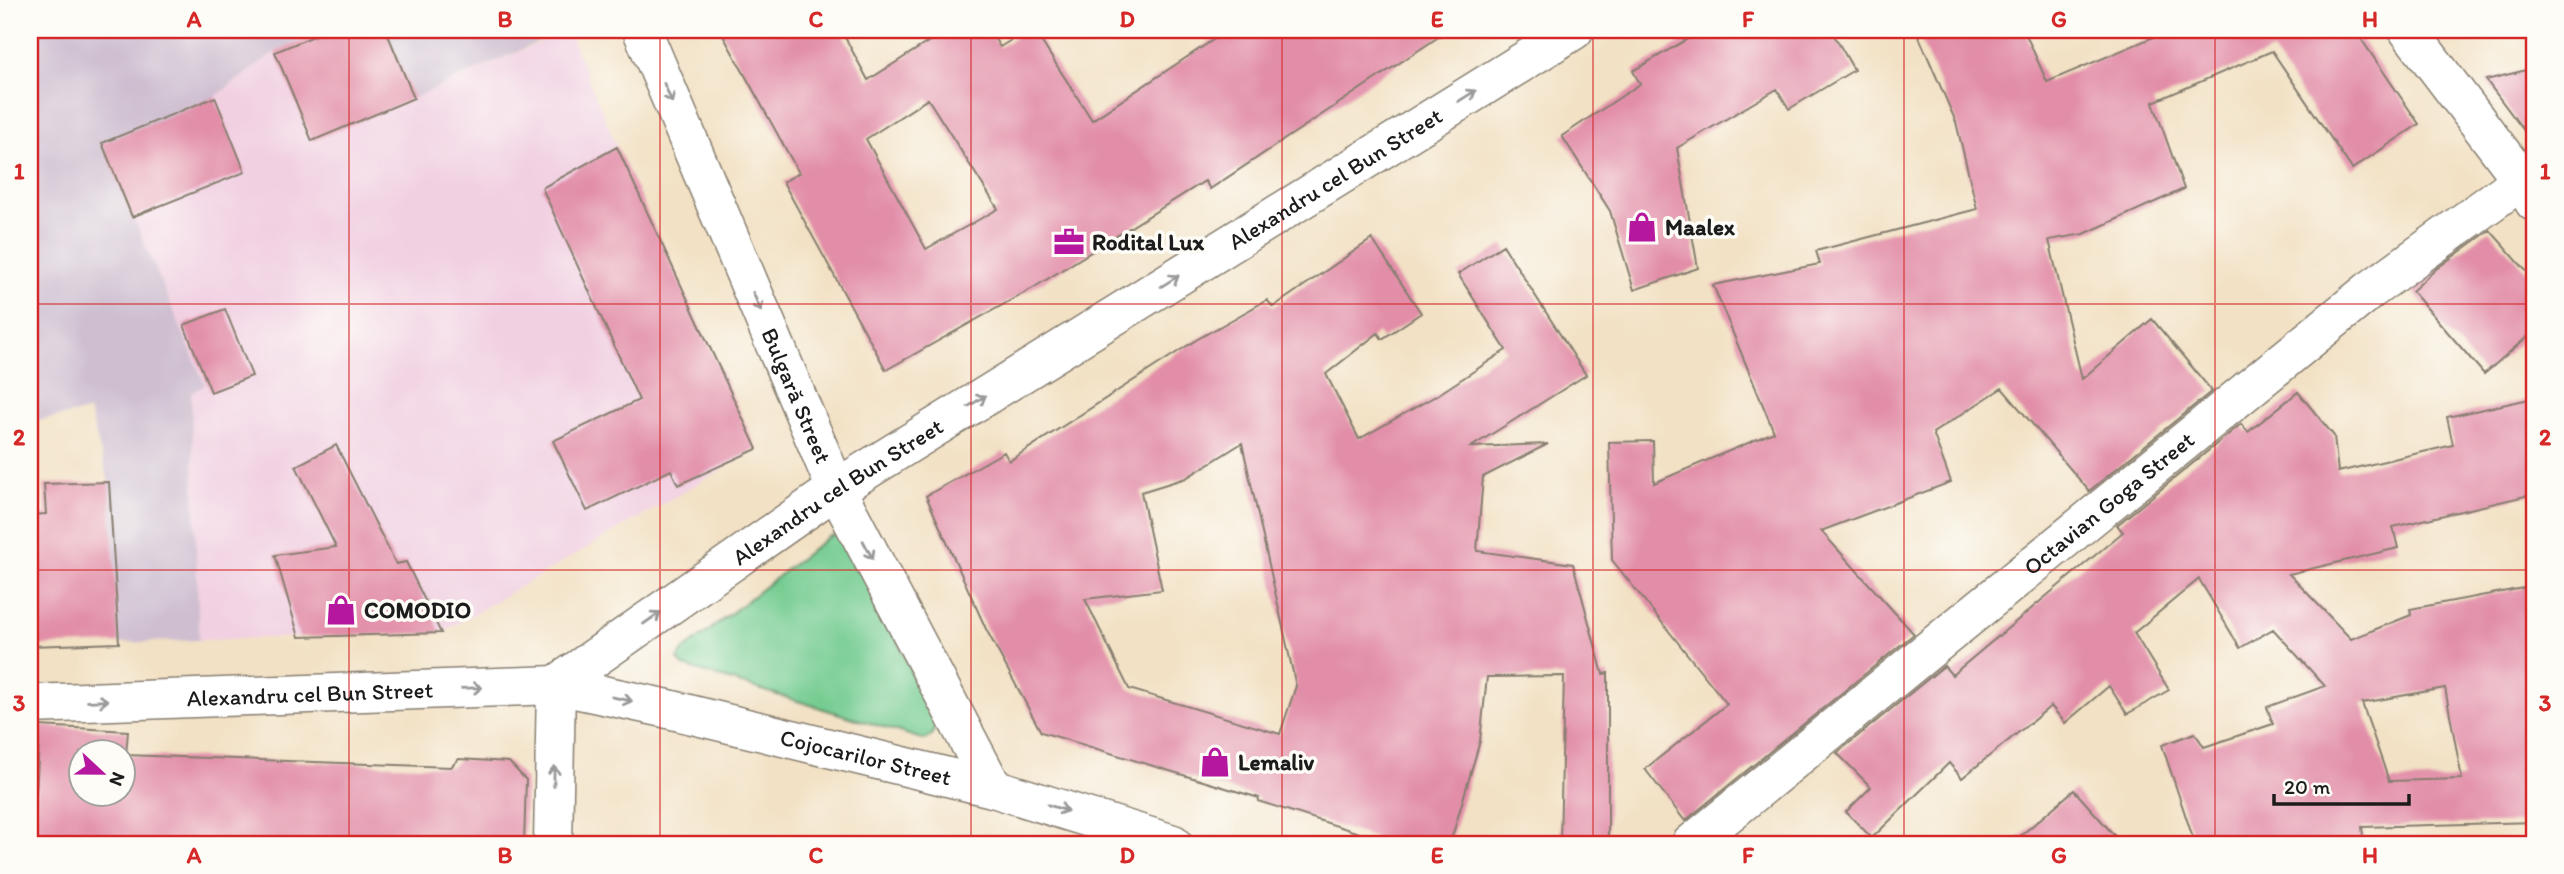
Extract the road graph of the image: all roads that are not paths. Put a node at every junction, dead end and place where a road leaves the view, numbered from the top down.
1 (642, 30) edge
2 (1574, 30) edge
3 (2408, 30) edge
4 (2530, 186) edge
5 (836, 489) junction
6 (556, 685) junction
7 (30, 704) edge
8 (993, 788) junction
9 (553, 844) edge
10 (1173, 844) edge
11 (1691, 844) edge

1 -> 5 street, Bulgară Street
5 -> 2 street, Alexandru cel Bun Street
3 - 4 street
4 - 11 street, Octavian Goga Street
6 -> 5 street, Alexandru cel Bun Street
5 -> 8 street, Bulgară Street
7 -> 6 street, Alexandru cel Bun Street
6 -> 8 street, Cojocarilor Street
9 -> 6 street
8 -> 10 street, Cojocarilor Street

